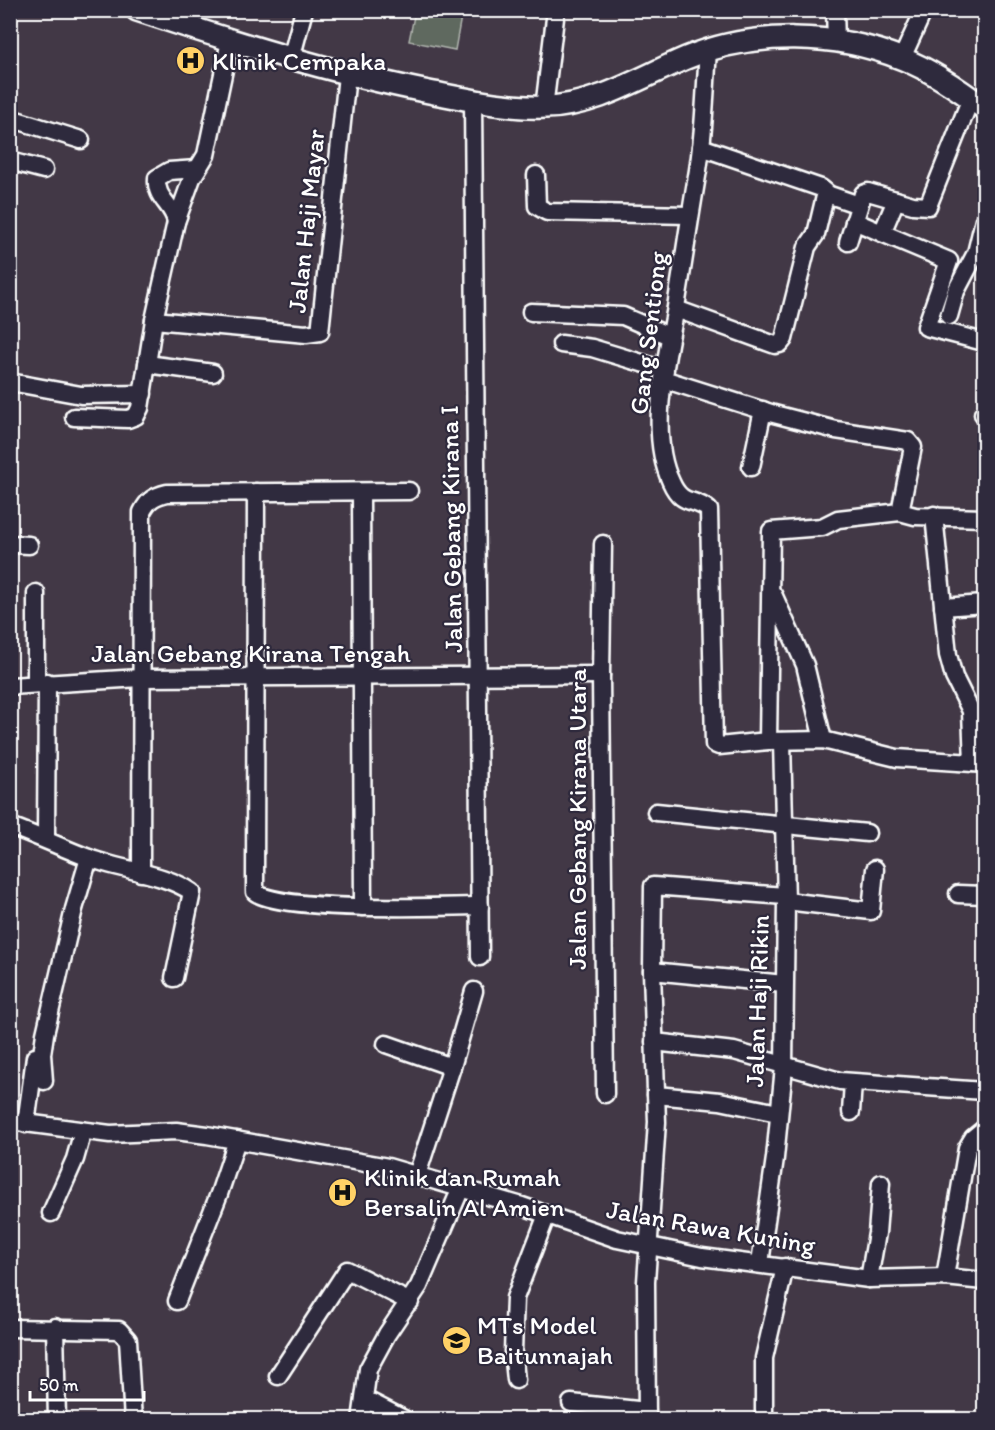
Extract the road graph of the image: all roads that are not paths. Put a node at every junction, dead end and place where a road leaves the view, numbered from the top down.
1 (137, 10) edge
2 (304, 10) edge
3 (556, 10) edge
4 (835, 10) edge
5 (924, 10) edge
6 (230, 41) junction
7 (836, 41) junction
8 (708, 50) junction
9 (902, 58) junction
10 (291, 59) junction
11 (347, 75) junction
12 (473, 100) junction
13 (978, 103) edge
14 (544, 108) junction
15 (10, 118) edge
16 (81, 140) dead end
17 (701, 147) junction
18 (10, 161) edge
19 (197, 169) junction
20 (44, 170) dead end
21 (536, 175) dead end
22 (827, 194) junction
23 (896, 200) junction
24 (859, 204) junction
25 (689, 215) junction
26 (984, 220) edge
27 (854, 221) junction
28 (176, 222) junction
29 (882, 233) junction
30 (848, 242) dead end
31 (676, 309) junction
32 (531, 312) dead end
33 (949, 316) dead end
34 (154, 320) junction
35 (669, 336) junction
36 (984, 342) edge
37 (561, 344) dead end
38 (147, 364) junction
39 (213, 373) dead end
40 (664, 375) junction
41 (10, 382) edge
42 (142, 394) junction
43 (763, 410) junction
44 (74, 417) dead end
45 (751, 467) dead end
46 (409, 491) dead end
47 (256, 492) junction
48 (361, 492) junction
49 (900, 512) junction
50 (934, 516) junction
51 (984, 518) edge
52 (10, 544) edge
53 (603, 544) dead end
54 (29, 545) dead end
55 (771, 590) junction
56 (36, 593) dead end
57 (984, 604) edge
58 (943, 608) junction
59 (601, 675) junction
60 (361, 677) junction
61 (478, 677) junction
62 (140, 678) junction
63 (254, 678) junction
64 (41, 682) junction
65 (10, 686) edge
66 (823, 740) junction
67 (775, 741) junction
68 (979, 763) edge
69 (656, 812) dead end
70 (784, 825) junction
71 (10, 826) edge
72 (867, 833) dead end
73 (46, 838) junction
74 (89, 858) junction
75 (875, 869) dead end
76 (141, 873) junction
77 (958, 894) dead end
78 (984, 895) edge
79 (786, 899) junction
80 (480, 906) junction
81 (363, 907) junction
82 (480, 957) dead end
83 (652, 971) junction
84 (174, 978) dead end
85 (784, 984) junction
86 (474, 991) dead end
87 (37, 1042) dead end
88 (654, 1042) junction
89 (386, 1044) dead end
90 (452, 1067) junction
91 (784, 1067) junction
92 (44, 1081) dead end
93 (853, 1083) junction
94 (984, 1091) edge
95 (605, 1094) dead end
96 (656, 1095) junction
97 (851, 1112) dead end
98 (778, 1113) junction
99 (18, 1123) edge
100 (984, 1129) edge
101 (83, 1131) junction
102 (237, 1140) junction
103 (417, 1174) junction
104 (880, 1183) dead end
105 (461, 1188) junction
106 (51, 1213) dead end
107 (546, 1217) junction
108 (649, 1247) junction
109 (760, 1263) junction
110 (785, 1267) junction
111 (945, 1277) junction
112 (869, 1279) junction
113 (984, 1281) edge
114 (177, 1301) dead end
115 (410, 1302) junction
116 (55, 1327) junction
117 (10, 1328) edge
118 (278, 1376) dead end
119 (516, 1380) dead end
120 (365, 1399) junction
121 (571, 1403) dead end
122 (647, 1415) edge
123 (57, 1419) edge
124 (133, 1419) edge
125 (361, 1419) edge
126 (406, 1419) edge
127 (764, 1419) edge

1 - 6 main road
2 - 10 street
3 - 14 street
4 - 7 street
5 - 9 street
6 - 10 main road
6 - 19 street
7 - 8 main road
7 - 9 main road
8 - 14 main road
8 - 17 street, Gang Sentiong
9 - 13 main road
10 - 11 main road
11 - 12 main road
11 - 34 street, Jalan Haji Mayar
12 - 14 main road
12 - 61 street, Jalan Gebang Kirana I
13 - 23 street
15 - 16 street
17 - 22 street
17 - 25 street, Gang Sentiong
18 - 20 street
19 - 28 street
19 - 28 street
21 - 25 street
22 - 24 street
22 - 31 street
23 - 24 street
23 - 29 street
24 - 27 street
25 - 31 street, Gang Sentiong
26 - 33 street
27 - 29 street
27 - 30 street
28 - 34 street
29 - 36 street
31 - 35 street, Gang Sentiong
32 - 35 street
34 - 38 street
35 - 40 street, Gang Sentiong
37 - 40 street
38 - 39 street
38 - 42 street
40 - 43 street
40 - 67 street, Gang Sentiong
41 - 42 street
42 - 44 street
43 - 45 street
43 - 49 street
46 - 48 street
47 - 48 street
47 - 62 street
47 - 63 street
48 - 60 street
49 - 50 street
49 - 55 street, Jalan Haji Rikin
50 - 51 street
50 - 58 street
52 - 54 street
53 - 59 street, Jalan Gebang Kirana Utara
55 - 66 street
55 - 67 street, Jalan Haji Rikin
56 - 64 street
57 - 58 street
58 - 68 street
59 - 61 street, Jalan Gebang Kirana Tengah
59 - 95 street, Jalan Gebang Kirana Utara
60 - 61 street, Jalan Gebang Kirana Tengah
60 - 63 street, Jalan Gebang Kirana Tengah
60 - 81 street
61 - 80 street, Jalan Gebang Kirana I
62 - 63 street, Jalan Gebang Kirana Tengah
62 - 64 street, Jalan Gebang Kirana Tengah
62 - 76 street
63 - 81 street
64 - 65 street, Jalan Gebang Kirana Tengah
64 - 73 street
66 - 67 street, Gang Sentiong
66 - 68 street, Gang Sentiong
67 - 70 street, Jalan Haji Rikin
69 - 70 street
70 - 72 street
70 - 79 street, Jalan Haji Rikin
71 - 73 street
73 - 74 street
74 - 76 street
74 - 92 street
75 - 79 street
76 - 84 street
77 - 78 street
79 - 83 street
79 - 85 street, Jalan Haji Rikin
80 - 81 street
80 - 82 street, Jalan Gebang Kirana I
83 - 85 street
83 - 88 street
85 - 91 street, Jalan Haji Rikin
86 - 90 street
87 - 99 street
88 - 91 street
88 - 96 street
89 - 90 street
90 - 103 street
91 - 93 street
91 - 98 street, Jalan Haji Rikin
93 - 94 street
93 - 97 street
96 - 98 street
96 - 108 street
98 - 109 street, Jalan Haji Rikin
99 - 101 street, Jalan Rawa Kuning
100 - 111 street
101 - 102 street, Jalan Rawa Kuning
101 - 106 street
102 - 103 street, Jalan Rawa Kuning
102 - 114 street
103 - 105 street, Jalan Rawa Kuning
104 - 112 street
105 - 107 street, Jalan Rawa Kuning
105 - 115 street
107 - 108 street, Jalan Rawa Kuning
107 - 119 street
108 - 109 street, Jalan Rawa Kuning
108 - 122 street
109 - 110 street, Jalan Rawa Kuning
110 - 112 street, Jalan Rawa Kuning
110 - 127 street
111 - 112 street, Jalan Rawa Kuning
111 - 113 street, Jalan Rawa Kuning
115 - 118 street
115 - 120 street
116 - 117 street
116 - 123 street
116 - 124 street
120 - 125 street
120 - 126 street
121 - 122 street

